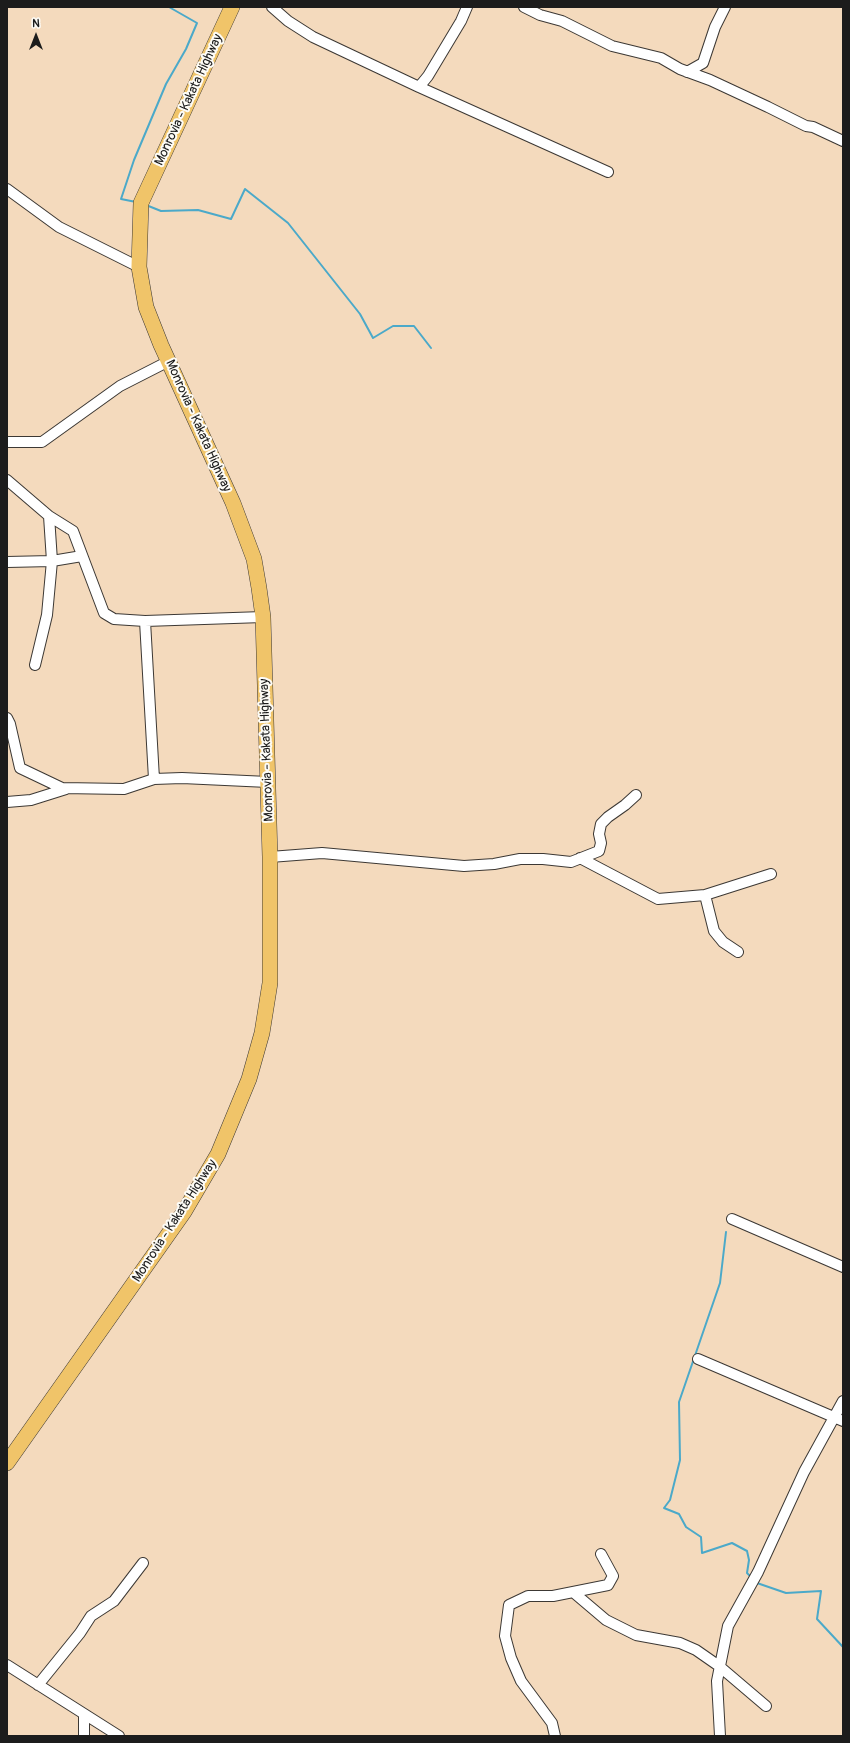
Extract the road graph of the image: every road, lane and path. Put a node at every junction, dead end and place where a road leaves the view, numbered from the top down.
1 (232, 7) edge
2 (272, 7) edge
3 (467, 7) edge
4 (524, 7) edge
5 (725, 7) edge
6 (687, 72) junction
7 (419, 87) junction
8 (843, 141) edge
9 (608, 172) dead end
10 (7, 189) edge
11 (139, 267) junction
12 (169, 361) junction
13 (7, 442) edge
14 (7, 480) edge
15 (49, 516) junction
16 (82, 556) junction
17 (7, 562) edge
18 (52, 562) junction
19 (263, 616) junction
20 (145, 621) junction
21 (35, 665) dead end
22 (7, 718) edge
23 (154, 779) junction
24 (268, 782) junction
25 (66, 789) dead end
26 (636, 795) dead end
27 (7, 802) edge
28 (270, 857) junction
29 (580, 858) junction
30 (771, 874) dead end
31 (704, 896) junction
32 (738, 952) dead end
33 (732, 1219) dead end
34 (843, 1266) edge
35 (698, 1359) dead end
36 (843, 1401) edge
37 (838, 1419) edge
38 (7, 1463) edge
39 (601, 1554) dead end
40 (143, 1563) dead end
41 (573, 1592) junction
42 (7, 1665) edge
43 (719, 1666) junction
44 (38, 1685) junction
45 (766, 1706) dead end
46 (84, 1714) junction
47 (84, 1736) edge
48 (120, 1736) edge
49 (555, 1736) edge
50 (720, 1736) edge

1 - 11 highway, Monrovia - Kakata Highway
2 - 7 street
3 - 7 street
4 - 6 street
5 - 6 street
6 - 8 street
7 - 9 street
10 - 11 street
11 - 12 highway, Monrovia - Kakata Highway
12 - 13 street
12 - 19 highway, Monrovia - Kakata Highway
14 - 15 street
15 - 16 street
15 - 18 street
16 - 18 street
16 - 20 street
17 - 18 street
18 - 21 street
19 - 20 street
19 - 24 highway, Monrovia - Kakata Highway
20 - 23 street
22 - 23 street
23 - 24 street
24 - 28 highway, Monrovia - Kakata Highway
25 - 27 street
26 - 29 street
28 - 29 street
28 - 38 highway, Monrovia - Kakata Highway
29 - 31 street
30 - 31 street
31 - 32 street
33 - 34 street
35 - 37 street
36 - 37 street
37 - 43 street
39 - 41 street
40 - 44 street
41 - 43 street
41 - 49 street
42 - 44 street
43 - 45 street
43 - 50 street
44 - 46 street
46 - 47 street
46 - 48 street

